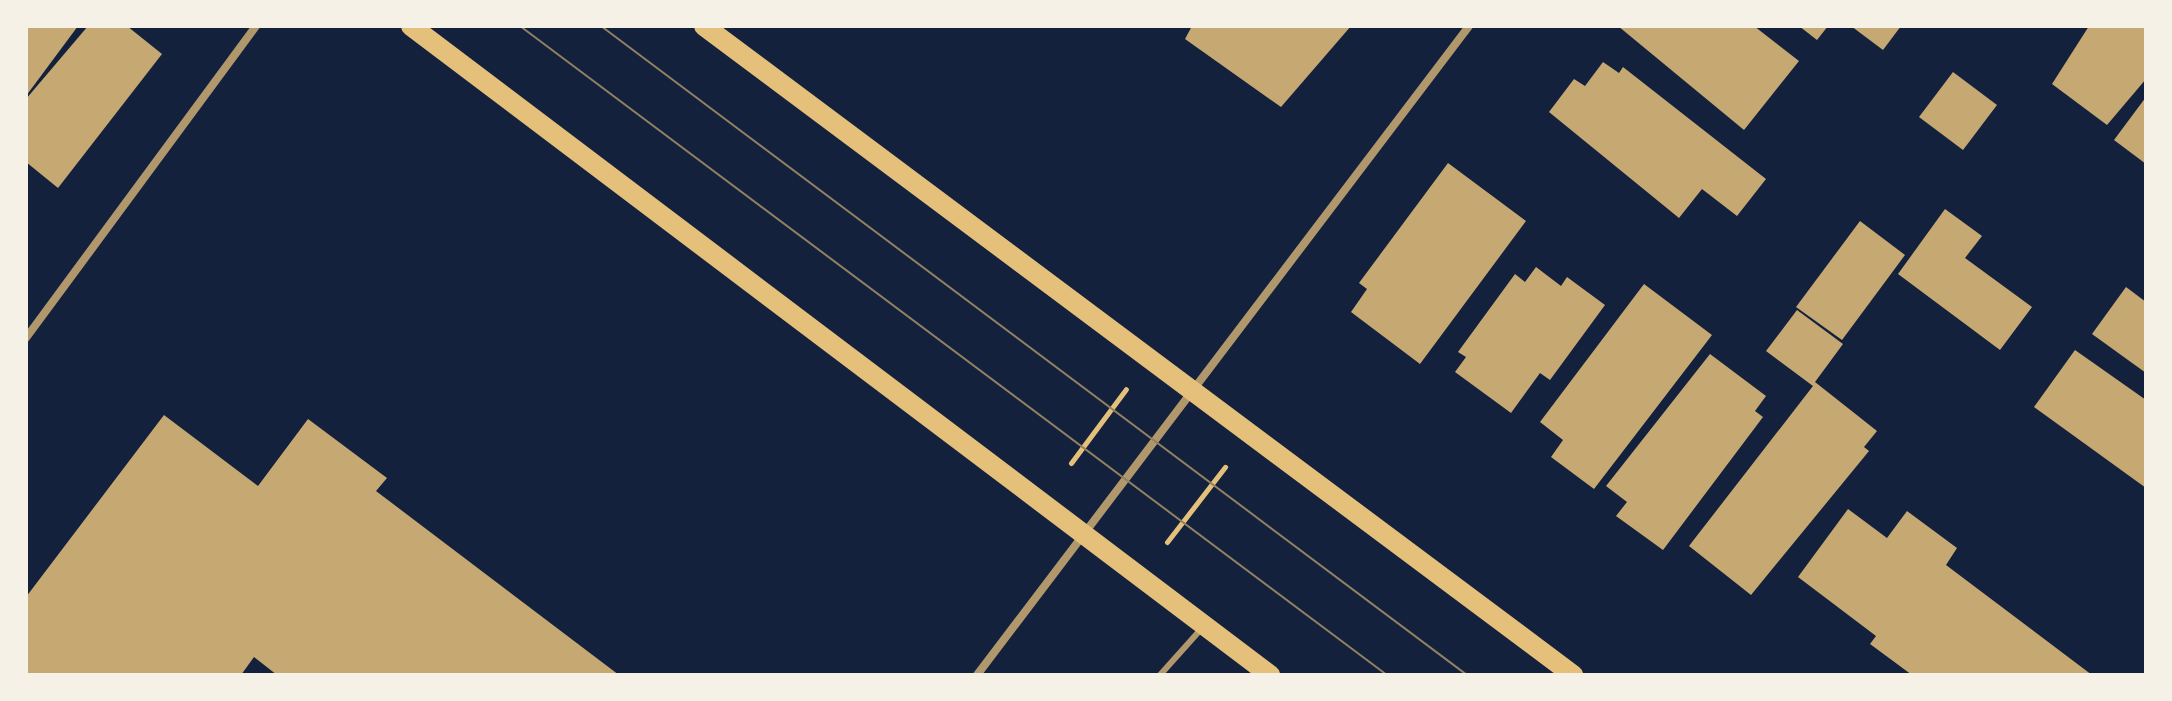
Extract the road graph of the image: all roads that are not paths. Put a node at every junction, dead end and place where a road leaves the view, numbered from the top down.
1 (256, 26) edge
2 (411, 26) edge
3 (704, 26) edge
4 (1469, 26) edge
5 (26, 338) edge
6 (1195, 391) junction
7 (1082, 535) junction
8 (1204, 625) junction
9 (977, 675) edge
10 (1160, 675) edge
11 (1270, 675) edge
12 (1573, 675) edge

1 - 5 street
2 - 7 main road
3 - 6 main road
4 - 6 street
6 - 7 street
6 - 12 main road
7 - 8 main road
7 - 9 street
8 - 10 lane
8 - 11 main road

